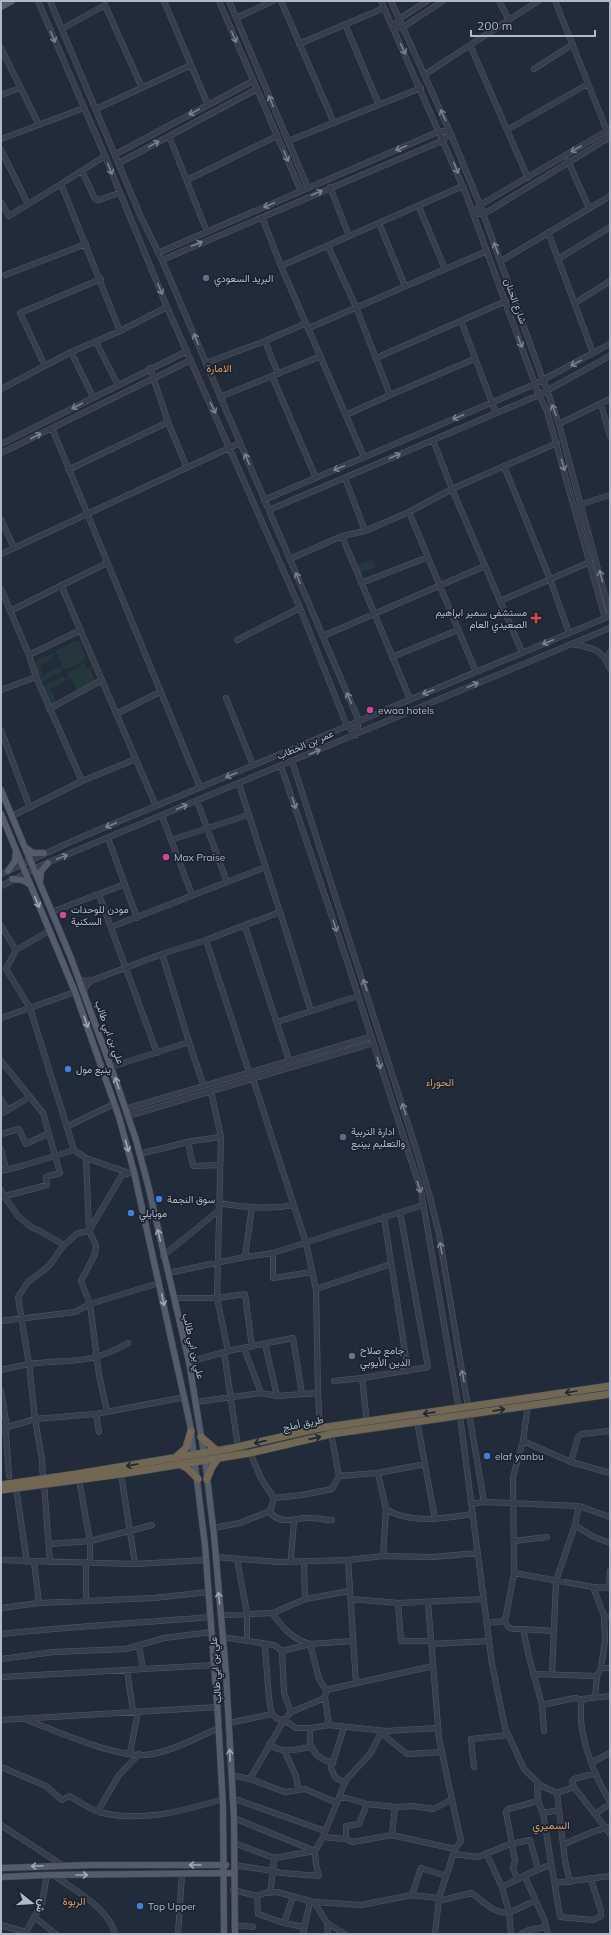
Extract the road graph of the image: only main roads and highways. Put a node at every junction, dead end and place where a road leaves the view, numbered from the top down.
1 (12, 1) edge
2 (1, 7) edge
3 (1, 790) edge
4 (1, 814) edge
5 (24, 846) junction
6 (16, 849) junction
7 (44, 853) road end
8 (48, 862) road end
9 (8, 870) road end
10 (12, 879) road end
11 (40, 882) junction
12 (30, 886) junction
13 (610, 1386) edge
14 (610, 1394) edge
15 (469, 1411) junction
16 (459, 1412) junction
17 (191, 1430) junction
18 (201, 1437) junction
19 (216, 1450) junction
20 (204, 1452) junction
21 (195, 1454) junction
22 (177, 1456) junction
23 (218, 1458) junction
24 (205, 1460) junction
25 (196, 1462) junction
26 (179, 1464) junction
27 (198, 1479) junction
28 (207, 1479) junction
29 (43, 1481) junction
30 (1, 1485) edge
31 (1, 1490) edge
32 (224, 1865) junction
33 (234, 1866) junction
34 (1, 1868) edge
35 (224, 1874) junction
36 (234, 1874) junction
37 (1, 1879) edge
38 (224, 1934) edge
39 (234, 1934) edge

1 - 2 main road
3 - 5 main road, علي بن ابي طالب
4 - 6 main road, علي بن ابي طالب
5 - 7 main road
5 - 11 main road, علي بن ابي طالب
6 - 9 main road
6 - 12 main road, علي بن ابي طالب
8 - 11 main road
10 - 12 main road
18 -> 11 main road, علي بن ابي طالب
12 -> 17 main road, علي بن ابي طالب
13 -> 15 highway, طريق أملج
15 -> 14 highway, طريق أملج
15 - 16 highway, طريق أملج
16 -> 19 highway, طريق أملج
23 -> 16 highway, طريق أملج
17 - 21 main road, علي بن ابي طالب
17 - 22 highway
18 - 19 highway
18 - 20 main road, علي بن ابي طالب
19 - 20 highway, طريق أملج
20 - 21 highway, طريق أملج
20 - 24 main road, علي بن ابي طالب
21 - 22 highway, طريق أملج
21 - 25 main road, علي بن ابي طالب
22 -> 29 highway, طريق أملج
23 - 24 highway, طريق أملج
23 - 28 highway
24 - 25 highway, طريق أملج
24 - 28 main road, علي بن ابي طالب
25 - 26 highway, طريق أملج
25 - 27 main road, علي بن ابي طالب
26 - 27 highway
26 - 29 highway, طريق أملج
27 - 32 main road, علي بن ابي طالب
33 -> 28 main road, علي بن ابي طالب
29 - 30 highway, طريق أملج
29 - 31 highway, طريق أملج
32 - 33 main road
32 -> 34 main road
32 - 35 main road, علي بن ابي طالب
33 - 36 main road, علي بن ابي طالب
35 - 36 main road
37 -> 35 main road
35 - 38 main road, علي بن ابي طالب
36 - 39 main road, علي بن ابي طالب

